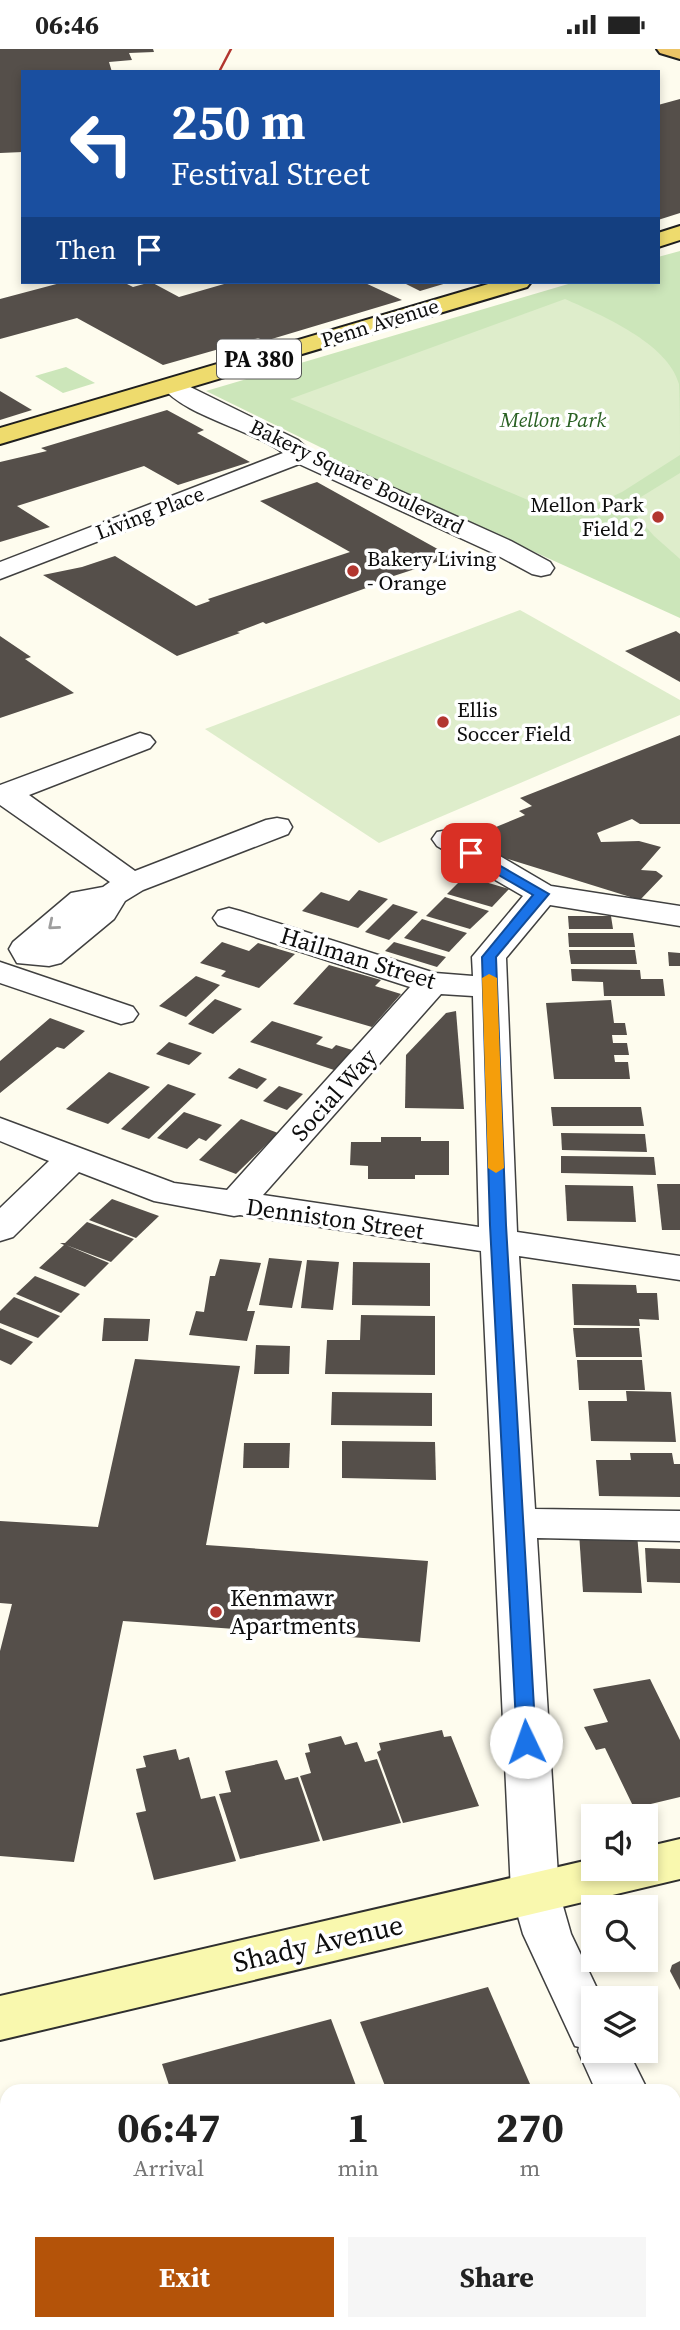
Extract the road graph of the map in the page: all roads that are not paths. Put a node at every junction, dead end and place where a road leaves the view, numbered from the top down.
1 (667, 49) edge
2 (680, 53) edge
3 (680, 233) edge
4 (660, 239) edge
5 (512, 284) edge
6 (174, 386) junction
7 (0, 436) edge
8 (300, 455) junction
9 (541, 568) dead end
10 (0, 571) edge
11 (140, 742) dead end
12 (3, 795) edge
13 (277, 827) dead end
14 (448, 839) dead end
15 (542, 894) junction
16 (680, 916) edge
17 (229, 918) dead end
18 (0, 972) edge
19 (432, 983) junction
20 (490, 987) junction
21 (121, 1014) dead end
22 (0, 1129) edge
23 (73, 1158) junction
24 (234, 1205) junction
25 (0, 1229) edge
26 (499, 1242) junction
27 (680, 1268) edge
28 (513, 1523) junction
29 (680, 1526) edge
30 (680, 1859) edge
31 (658, 1864) edge
32 (583, 1881) edge
33 (535, 1892) junction
34 (581, 2006) edge
35 (0, 2018) edge
36 (609, 2063) edge
37 (619, 2084) edge

1 - 2 highway
3 - 4 main road
5 - 6 main road, Penn Avenue / PA 380
6 - 7 main road, Penn Avenue / PA 380
6 - 8 street, Bakery Square Boulevard
8 - 9 street, Bakery Square Boulevard
8 - 10 street, Living Place
11 - 12 street
12 - 13 street
14 - 15 street
15 - 16 street
15 - 20 street
17 - 19 street, Hailman Street
18 - 21 street
19 - 20 street, Hailman Street
19 - 24 street, Social Way
20 - 26 street
22 - 23 street, Denniston Street
23 - 24 street, Denniston Street
23 - 25 street
24 - 26 street, Denniston Street
26 - 27 street, Denniston Street
26 - 28 street
28 - 29 street
28 - 33 street
30 - 31 main road
32 - 33 main road, Shady Avenue
33 - 34 street
33 - 35 main road, Shady Avenue
36 - 37 street

